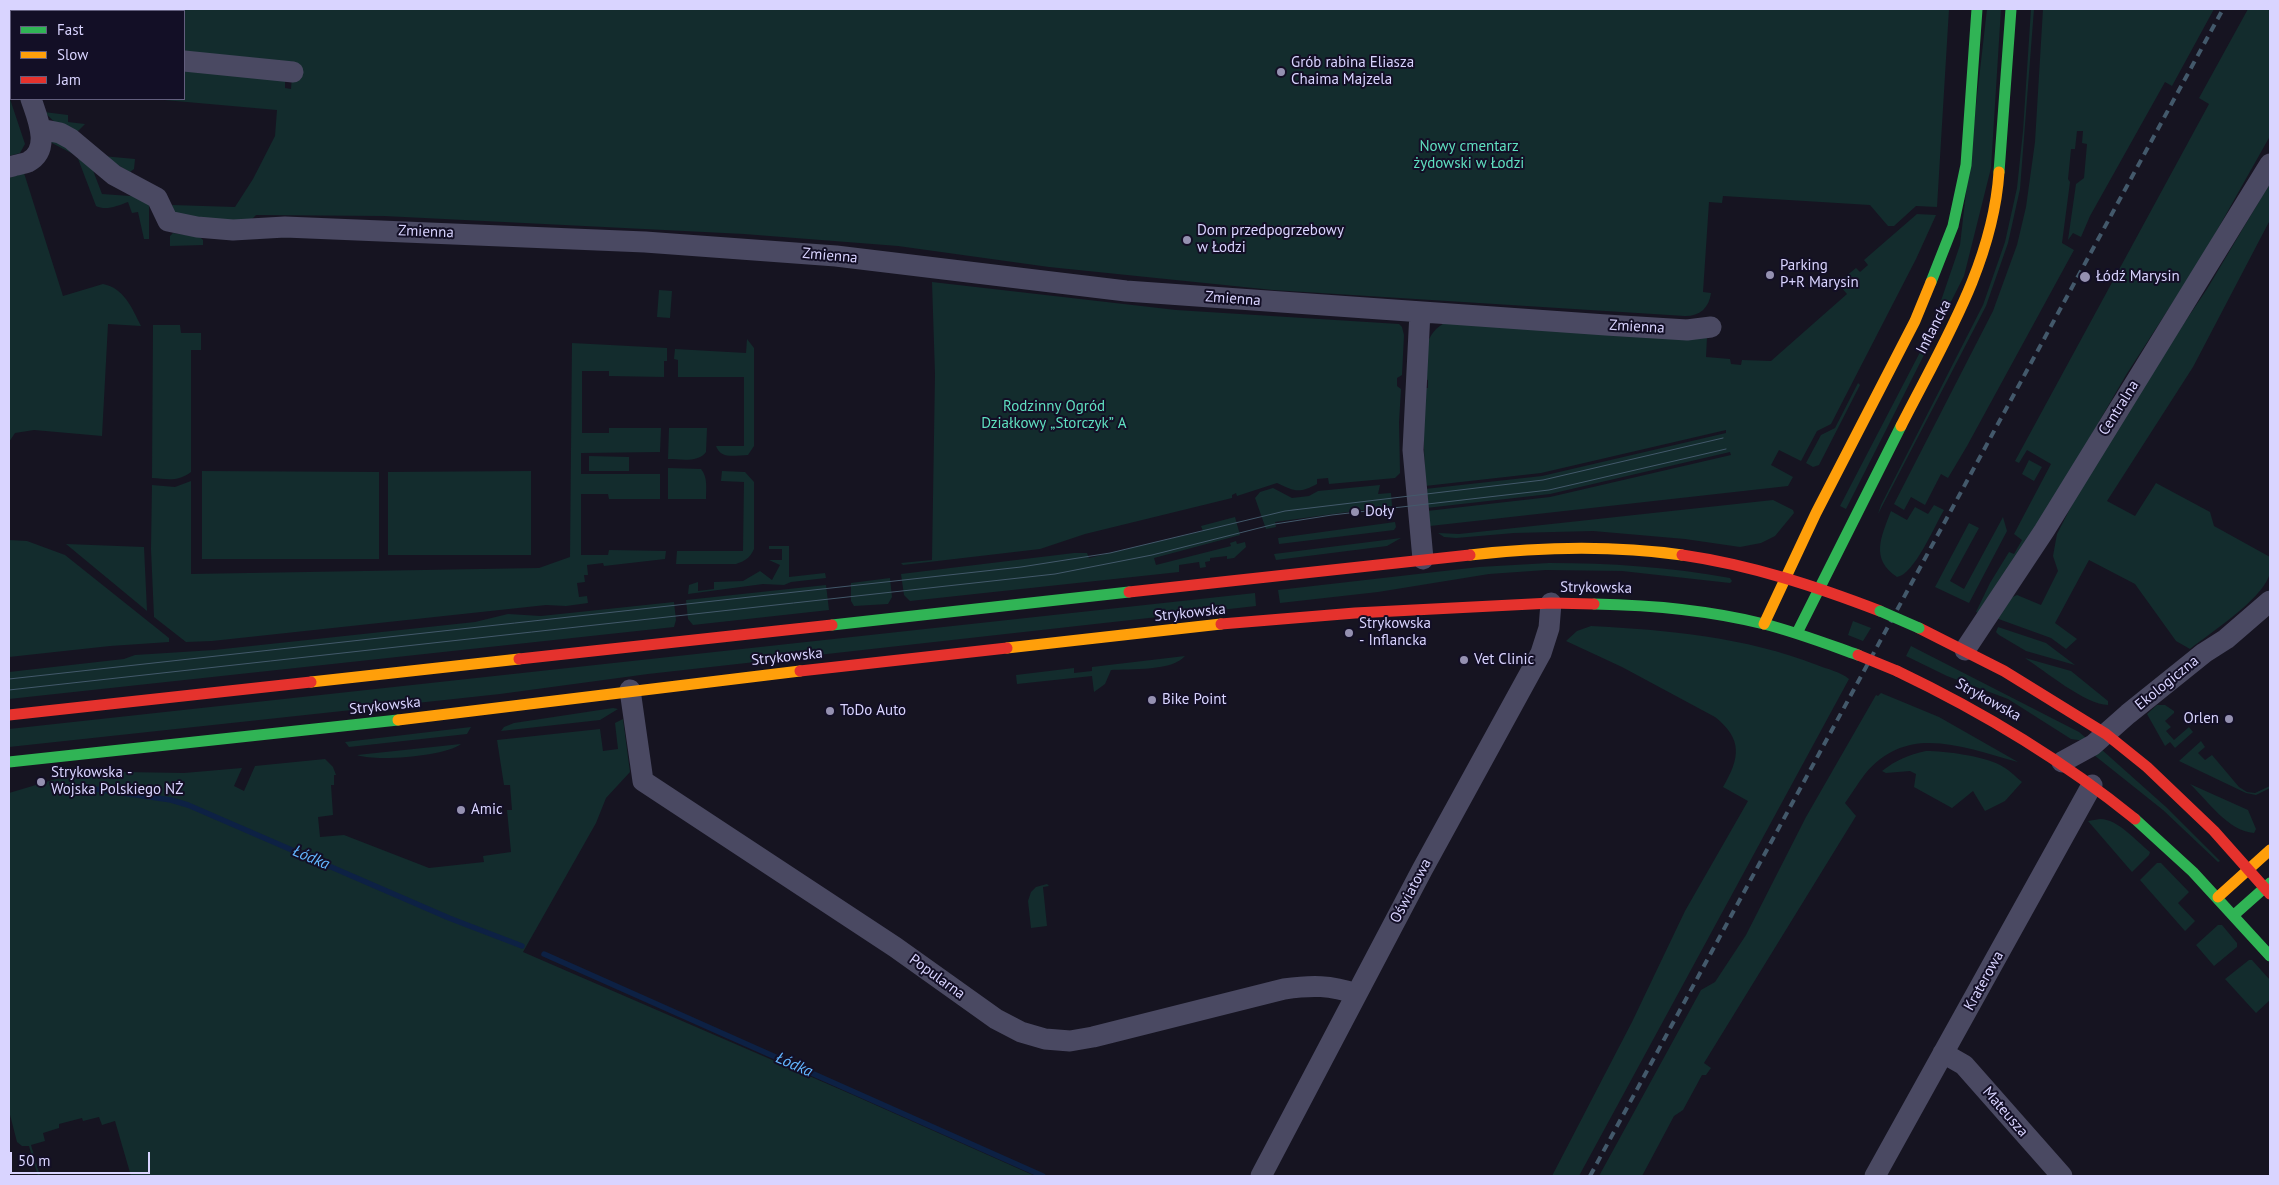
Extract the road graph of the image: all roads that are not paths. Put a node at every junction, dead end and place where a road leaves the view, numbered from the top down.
1 (1977, 9) edge
2 (2011, 9) edge
3 (185, 61) edge
4 (293, 72) dead end
5 (31, 100) edge
6 (40, 129) junction
7 (2270, 164) edge
8 (9, 167) edge
9 (1420, 312) junction
10 (1712, 327) dead end
11 (1423, 559) junction
12 (1786, 577) junction
13 (1818, 587) junction
14 (2270, 601) edge
15 (1551, 603) junction
16 (1764, 624) junction
17 (1797, 633) junction
18 (1965, 650) junction
19 (630, 690) junction
20 (9, 715) edge
21 (2106, 734) junction
22 (9, 762) edge
23 (2062, 762) junction
24 (2092, 785) junction
25 (2270, 850) edge
26 (2249, 869) junction
27 (2268, 888) edge
28 (2218, 897) junction
29 (2234, 915) junction
30 (2270, 956) edge
31 (1357, 994) junction
32 (1944, 1053) junction
33 (1261, 1176) edge
34 (1875, 1176) edge
35 (2062, 1176) edge

1 - 12 main road, Inflancka
2 - 13 main road, Inflancka
3 - 4 street
5 - 6 street
6 - 8 street
6 - 9 street, Zmienna
7 - 18 street, Centralna
9 - 10 street, Zmienna
9 - 11 street
11 - 12 main road, Strykowska
11 - 20 main road, Strykowska
12 - 13 main road, Strykowska
12 - 16 main road, Inflancka
13 - 17 main road, Inflancka
13 - 18 main road, Strykowska, bridge
14 - 21 street, Ekologiczna
15 - 16 main road, Strykowska
15 - 19 main road, Strykowska
15 - 31 street, Oświatowa
16 - 17 main road, Strykowska
17 - 23 main road, Strykowska, bridge
18 - 21 main road, Strykowska
19 - 22 main road, Strykowska
19 - 31 street, Popularna
21 - 23 street, Ekologiczna
21 - 26 main road, Strykowska
23 - 24 main road, Strykowska
24 - 28 main road, Strykowska
24 - 32 street, Kraterowa
25 - 26 main road
26 - 27 main road, Strykowska
26 - 28 main road
27 - 29 main road
28 - 29 main road, Strykowska
29 - 30 main road, Strykowska
31 - 33 street, Oświatowa
32 - 34 street, Kraterowa
32 - 35 street, Mateusza

